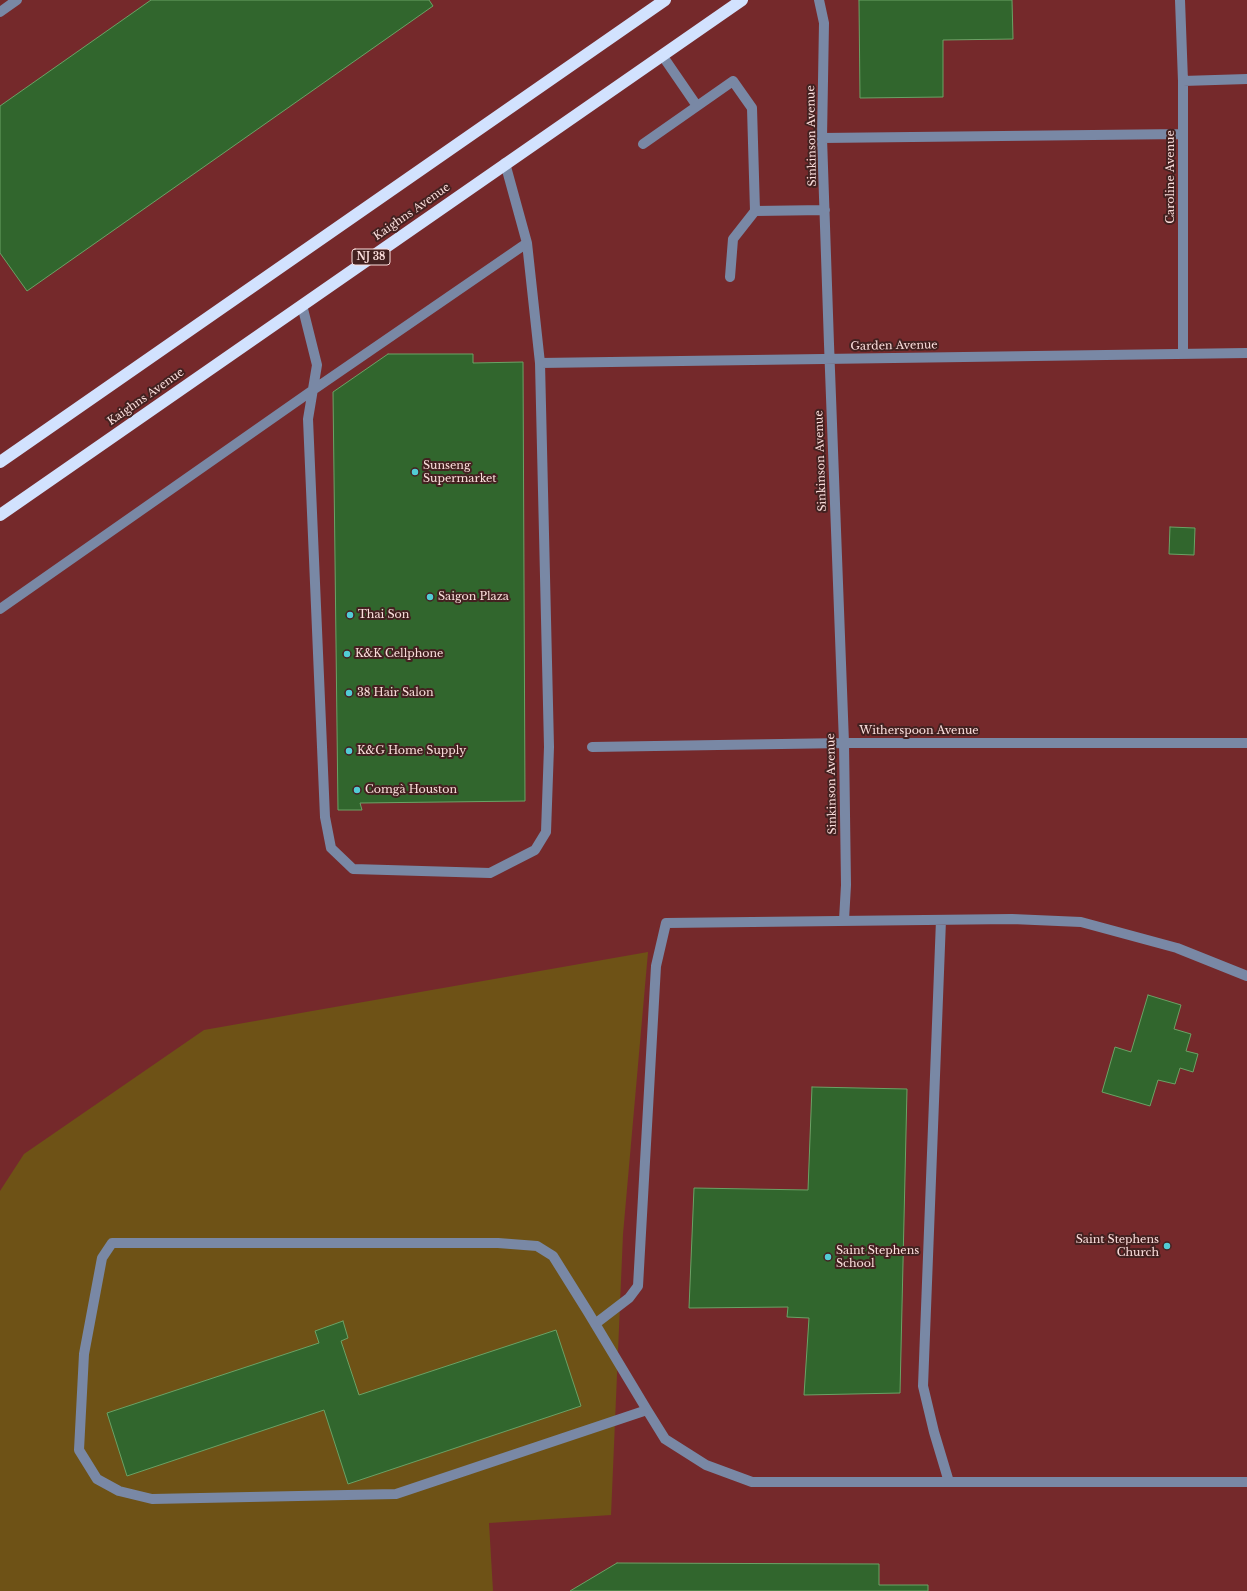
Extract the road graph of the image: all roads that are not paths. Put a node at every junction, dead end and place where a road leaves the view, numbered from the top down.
1 (17, 0) edge
2 (665, 0) edge
3 (742, 0) edge
4 (819, 0) edge
5 (1180, 0) edge
6 (4, 6) edge
7 (662, 55) junction
8 (1247, 79) edge
9 (1183, 81) junction
10 (697, 106) junction
11 (1183, 134) junction
12 (822, 138) junction
13 (643, 144) dead end
14 (505, 163) junction
15 (825, 210) junction
16 (755, 211) junction
17 (527, 243) junction
18 (730, 277) dead end
19 (302, 305) junction
20 (1183, 353) junction
21 (1247, 353) edge
22 (829, 358) junction
23 (540, 363) junction
24 (313, 390) junction
25 (0, 462) edge
26 (0, 515) edge
27 (0, 609) edge
28 (844, 743) junction
29 (1247, 743) edge
30 (592, 747) dead end
31 (844, 920) junction
32 (941, 920) junction
33 (1247, 976) edge
34 (595, 1324) junction
35 (647, 1410) junction
36 (950, 1482) junction
37 (1247, 1482) edge

1 - 6 street
2 - 25 highway
3 - 7 highway, Kaighns Avenue / NJ 38
4 - 12 street, Sinkinson Avenue
5 - 9 street, Caroline Avenue
7 - 10 street
7 - 14 highway, Kaighns Avenue / NJ 38
8 - 9 street
9 - 11 street, Caroline Avenue
10 - 13 street
10 - 16 street
11 - 12 street
11 - 20 street, Caroline Avenue
12 - 15 street, Sinkinson Avenue
14 - 17 street
14 - 19 highway, Kaighns Avenue / NJ 38
15 - 16 street
15 - 22 street, Sinkinson Avenue
16 - 18 street
17 - 23 street
17 - 24 street
19 - 24 street
19 - 26 highway, Kaighns Avenue / NJ 38
20 - 21 street, Garden Avenue
20 - 22 street, Garden Avenue
22 - 23 street, Garden Avenue
22 - 28 street, Sinkinson Avenue
23 - 24 street
24 - 27 street
28 - 29 street, Witherspoon Avenue
28 - 30 street, Witherspoon Avenue
28 - 31 street, Sinkinson Avenue
31 - 32 street
31 - 34 street
32 - 33 street
32 - 36 street
34 - 35 street
34 - 35 street
35 - 36 street
36 - 37 street

